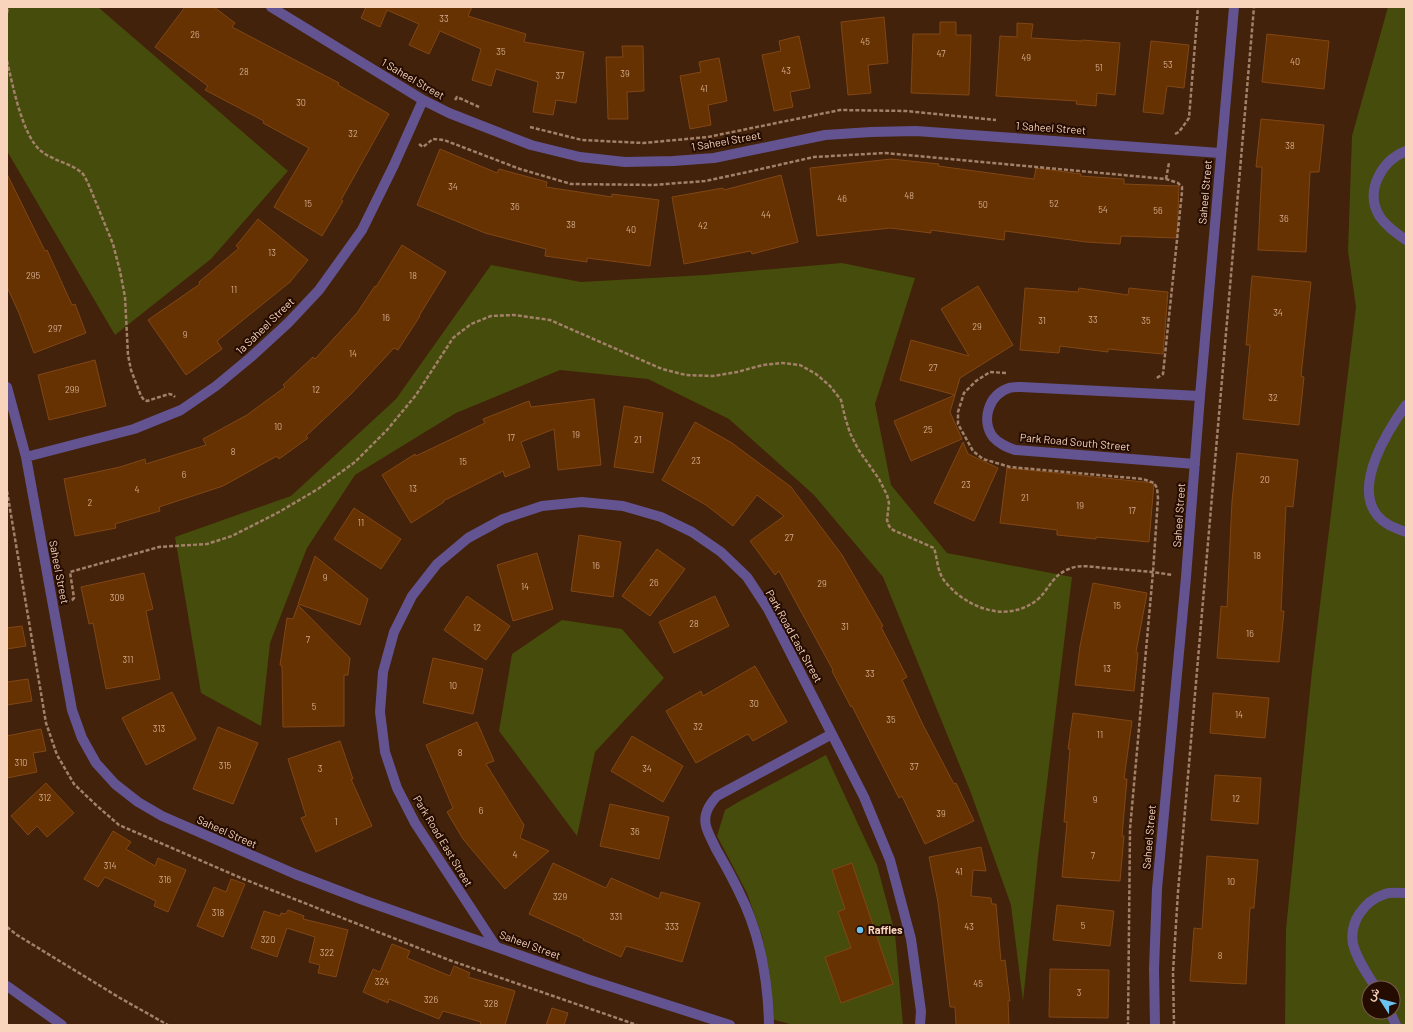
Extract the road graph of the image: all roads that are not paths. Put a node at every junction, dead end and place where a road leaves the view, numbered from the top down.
1 (271, 7) edge
2 (1234, 7) edge
3 (423, 100) junction
4 (1406, 151) edge
5 (1220, 153) junction
6 (1406, 240) edge
7 (7, 387) edge
8 (1200, 396) junction
9 (1406, 406) edge
10 (26, 457) junction
11 (1195, 464) junction
12 (1406, 532) edge
13 (832, 734) junction
14 (1406, 893) edge
15 (495, 946) junction
16 (1372, 980) edge
17 (7, 986) edge
18 (62, 1025) edge
19 (730, 1025) edge
20 (769, 1025) edge
21 (920, 1025) edge
22 (1155, 1025) edge

1 - 3 street, 1 Saheel Street
2 - 5 street, Saheel Street
3 - 5 street, 1 Saheel Street
3 - 10 street, 1a Saheel Street
4 - 6 street
5 - 8 street, Saheel Street
7 - 10 street, Saheel Street
8 - 11 street, Saheel Street
8 - 11 street, Park Road South Street
9 - 12 street
10 - 15 street, Saheel Street
11 - 22 street, Saheel Street
13 - 15 street, Park Road East Street
13 - 20 street
13 - 21 street, Park Road East Street
14 - 16 street
15 - 19 street, Saheel Street
17 - 18 street

